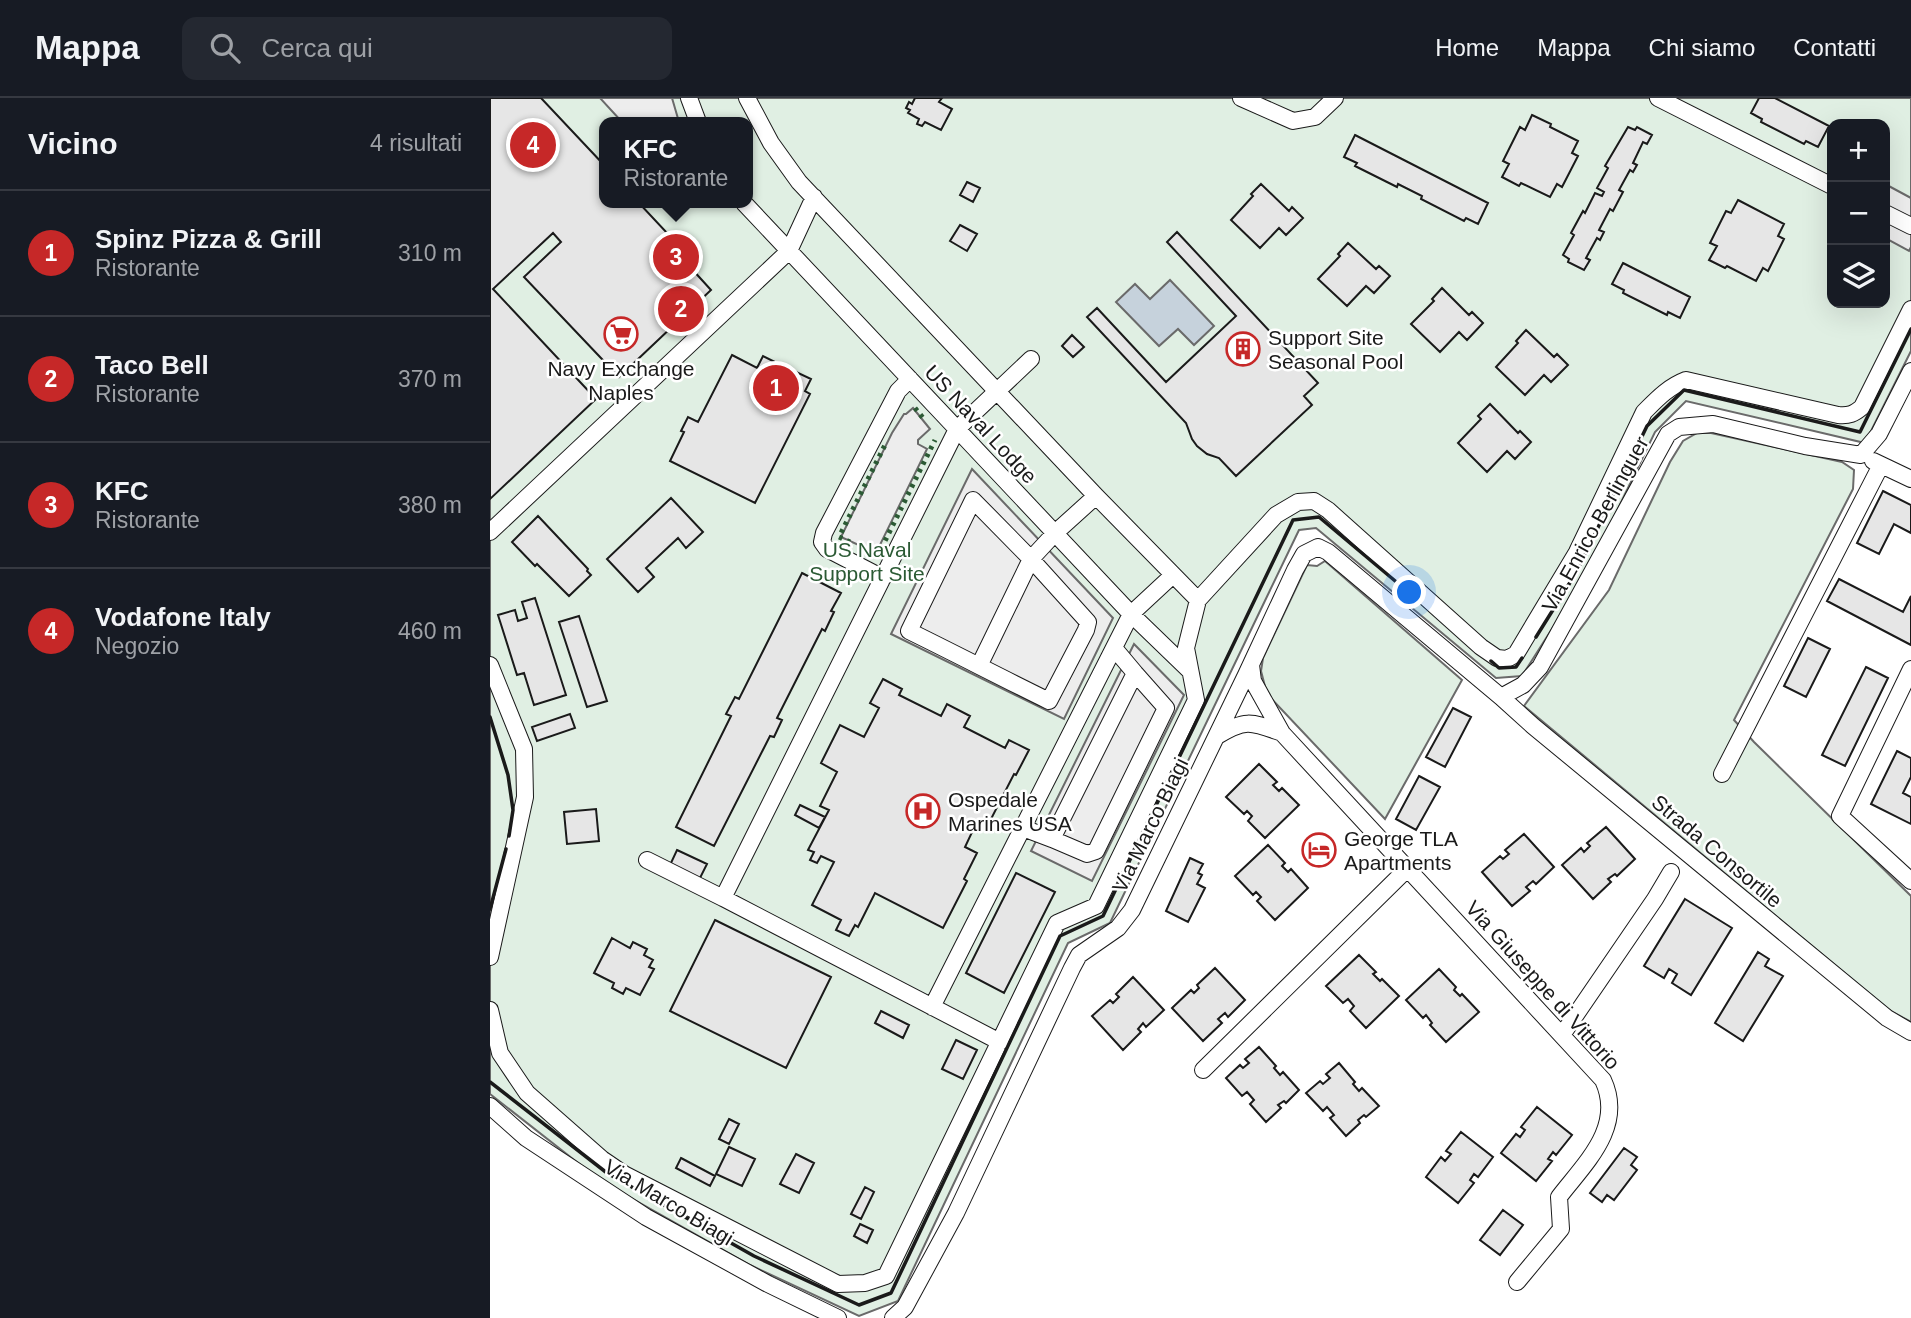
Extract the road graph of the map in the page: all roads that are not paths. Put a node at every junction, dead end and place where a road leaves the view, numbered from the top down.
1 (689, 98) edge
2 (747, 98) edge
3 (1241, 98) edge
4 (1335, 98) edge
5 (1658, 98) edge
6 (696, 117) edge
7 (1827, 183) edge
8 (814, 197) junction
9 (749, 208) edge
10 (1890, 216) edge
11 (1911, 226) edge
12 (789, 251) junction
13 (1911, 309) edge
14 (1031, 359) dead end
15 (1911, 371) edge
16 (910, 379) junction
17 (997, 391) junction
18 (957, 429) junction
19 (1861, 455) junction
20 (1881, 465) junction
21 (1911, 479) edge
22 (1096, 496) junction
23 (490, 532) edge
24 (1055, 533) junction
25 (1031, 559) junction
26 (1173, 575) junction
27 (883, 578) junction
28 (1198, 600) junction
29 (1131, 614) junction
30 (1114, 648) junction
31 (1251, 665) junction
32 (490, 666) edge
33 (979, 666) junction
34 (1911, 669) edge
35 (1190, 671) junction
36 (1135, 673) junction
37 (1258, 691) junction
38 (1502, 697) junction
39 (1236, 698) junction
40 (1248, 722) junction
41 (1282, 733) junction
42 (1217, 736) junction
43 (1722, 774) dead end
44 (1023, 828) junction
45 (1052, 839) junction
46 (647, 859) dead end
47 (1408, 868) junction
48 (1671, 872) dead end
49 (1911, 881) edge
50 (723, 898) junction
51 (490, 957) edge
52 (932, 1007) junction
53 (490, 1010) edge
54 (1911, 1032) edge
55 (1562, 1035) junction
56 (1000, 1042) junction
57 (1203, 1070) dead end
58 (490, 1106) edge
59 (1517, 1282) dead end
60 (838, 1318) edge
61 (893, 1318) edge

1 - 6 street
2 - 8 street
3 - 4 street
5 - 7 street
8 - 12 street
8 - 17 street
9 - 12 street, US Naval Lodge
10 - 11 street
12 - 16 street, US Naval Lodge
12 - 23 street
13 - 28 street
14 - 17 street
15 - 19 street
16 - 18 street, US Naval Lodge
16 - 27 street
17 - 18 street
17 - 22 street
18 - 24 street, US Naval Lodge
18 - 27 street
19 - 20 street, Via Enrico Berlinguer
19 - 38 street, Via Enrico Berlinguer
20 - 21 street, Via Enrico Berlinguer
20 - 43 street
22 - 24 street
22 - 26 street
24 - 25 street
24 - 29 street, US Naval Lodge
25 - 33 street
25 - 33 street
25 - 33 street
26 - 28 street
26 - 29 street
27 - 50 street
28 - 35 street
29 - 30 street
29 - 35 street, US Naval Lodge
30 - 36 street
30 - 44 street
31 - 37 street, Via Giuseppe di Vittorio
31 - 38 street, Via Marco Biagi
31 - 39 street, Via Marco Biagi
32 - 51 street
34 - 49 street
35 - 56 street
36 - 45 street
36 - 45 street
37 - 39 street
37 - 41 street, Via Giuseppe di Vittorio
38 - 54 street, Strada Consortile
39 - 40 street
39 - 42 street, Via Marco Biagi
40 - 41 street, Via Giuseppe di Vittorio
40 - 42 street
41 - 47 street, Via Giuseppe di Vittorio
42 - 61 street, Via Marco Biagi
44 - 45 street
44 - 52 street
46 - 50 street
47 - 55 street, Via Giuseppe di Vittorio
47 - 57 street
48 - 55 street
50 - 52 street
52 - 56 street
53 - 56 street
55 - 59 street, Via Giuseppe di Vittorio
58 - 60 street, Via Marco Biagi

